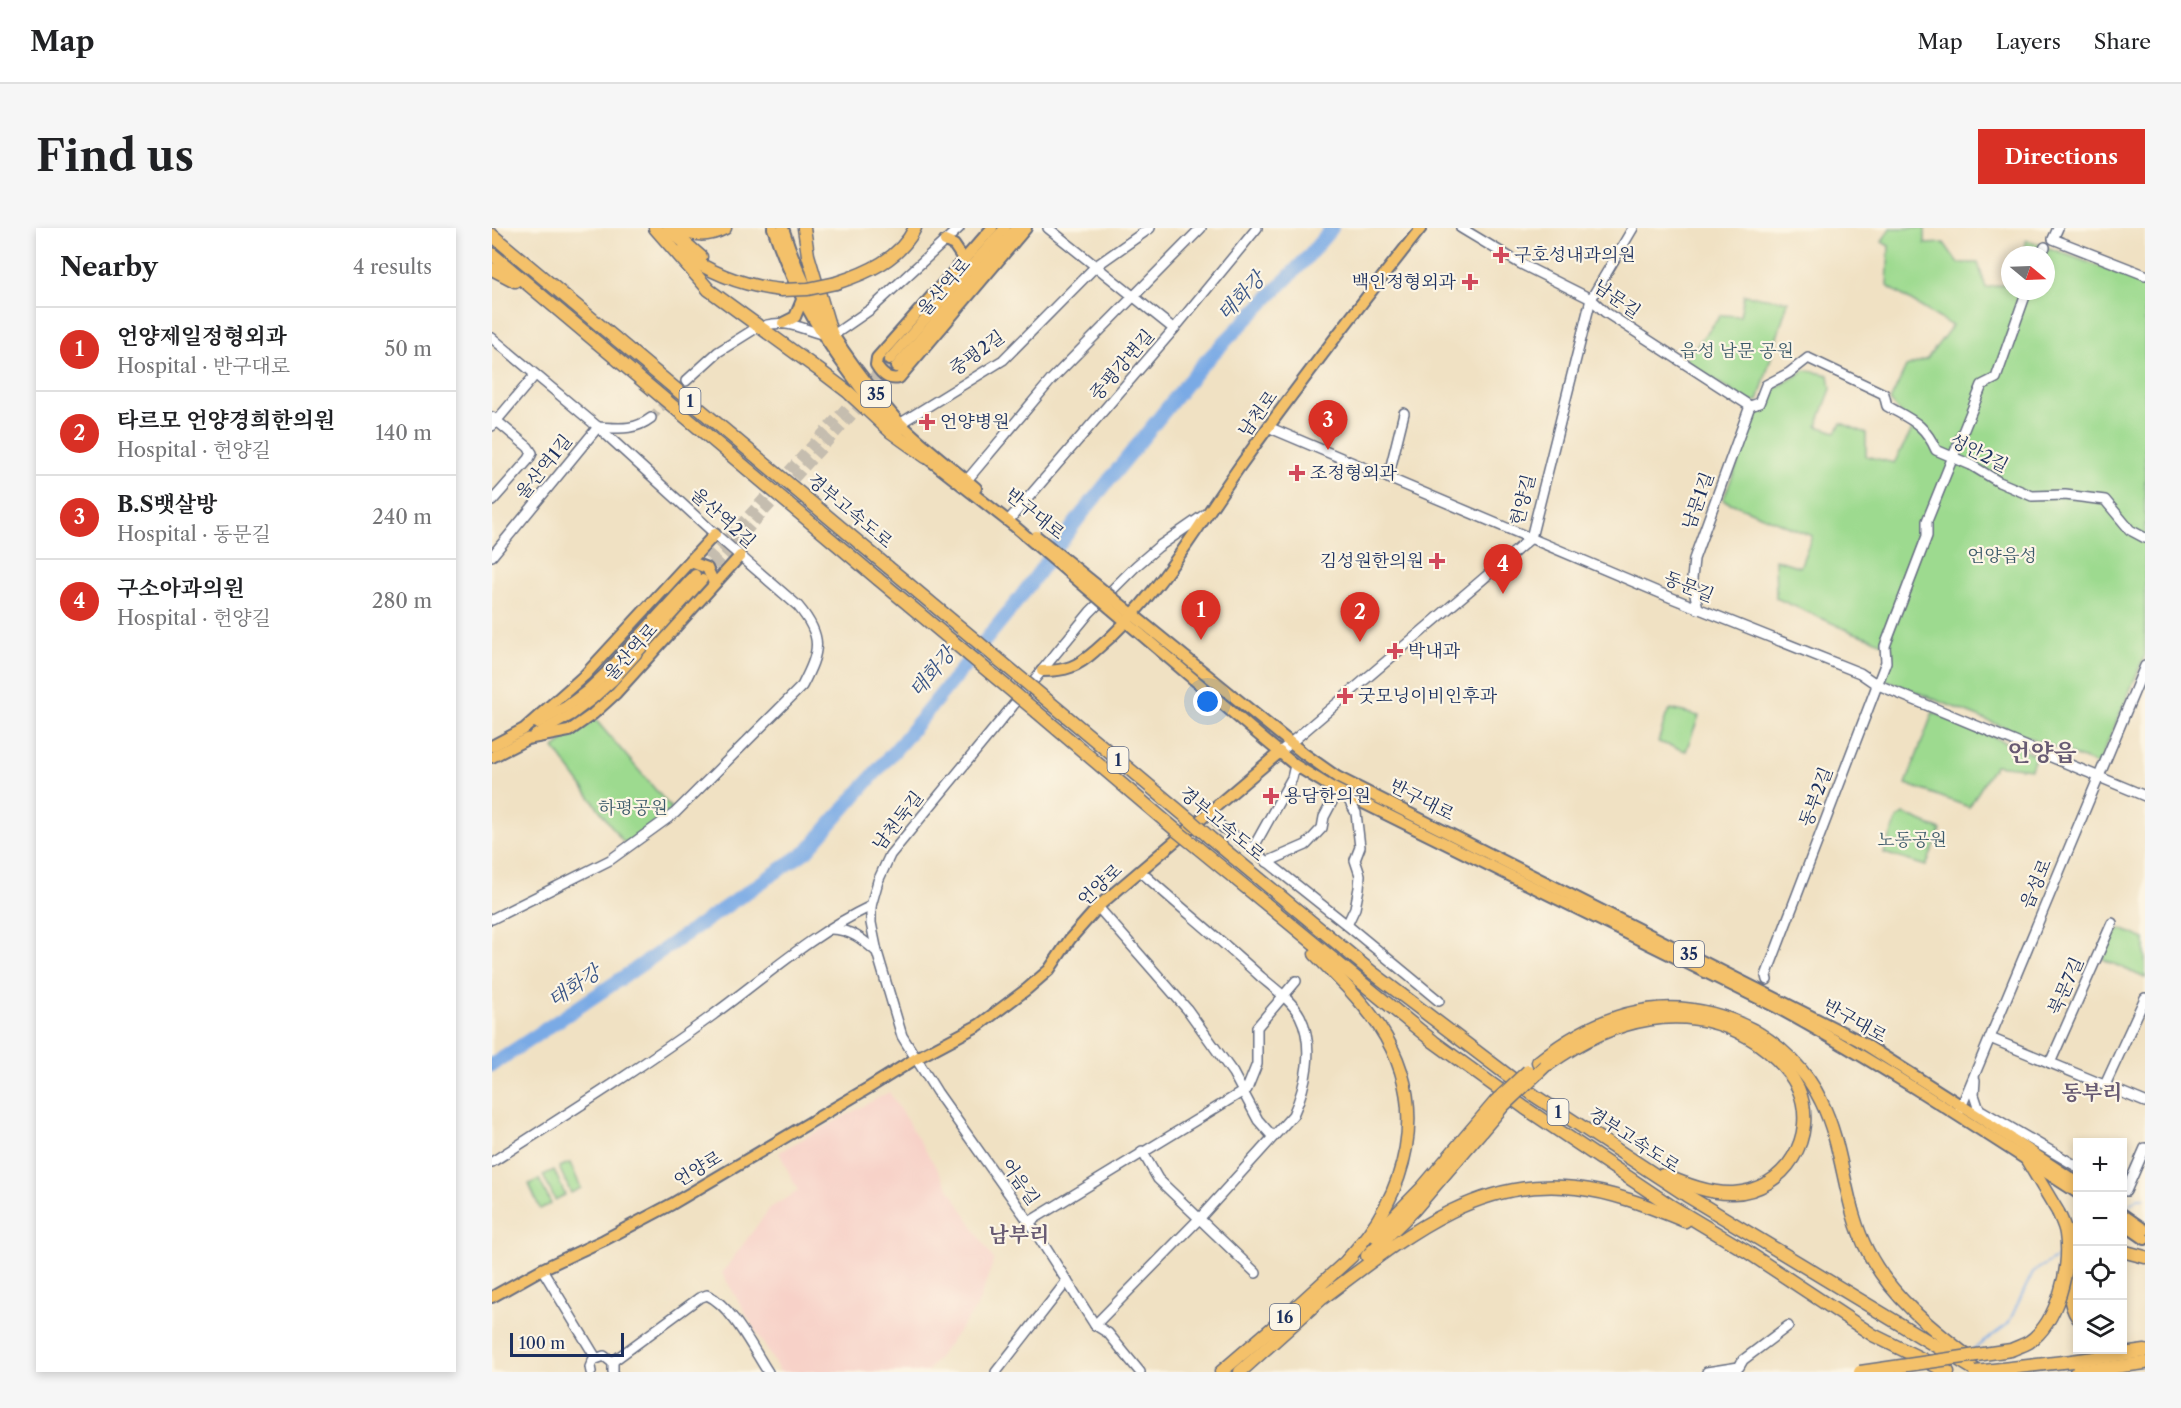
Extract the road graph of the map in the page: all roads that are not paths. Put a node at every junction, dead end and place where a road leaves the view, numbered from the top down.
1 (675, 228) edge
2 (725, 228) edge
3 (773, 228) edge
4 (783, 228) edge
5 (804, 228) edge
6 (907, 228) edge
7 (915, 228) edge
8 (959, 228) edge
9 (992, 228) edge
10 (1005, 228) edge
11 (1017, 228) edge
12 (1026, 228) edge
13 (1048, 228) edge
14 (1150, 228) edge
15 (1201, 228) edge
16 (1257, 228) edge
17 (1421, 228) edge
18 (1461, 228) edge
19 (1633, 228) edge
20 (2058, 228) edge
21 (662, 230) edge
22 (492, 235) edge
23 (945, 241) junction
24 (492, 254) edge
25 (964, 260) junction
26 (1096, 266) junction
27 (492, 268) edge
28 (2145, 275) edge
29 (835, 280) junction
30 (1133, 296) junction
31 (1591, 299) junction
32 (802, 300) junction
33 (2024, 300) edge
34 (557, 309) junction
35 (783, 322) junction
36 (766, 325) dead end
37 (1174, 329) junction
38 (753, 330) dead end
39 (826, 335) junction
40 (492, 338) edge
41 (535, 375) junction
42 (686, 381) tunnel mouth
43 (1750, 406) junction
44 (1404, 413) dead end
45 (651, 418) tunnel mouth
46 (494, 422) edge
47 (897, 426) junction
48 (598, 427) junction
49 (1268, 427) junction
50 (926, 457) junction
51 (1953, 458) junction
52 (1388, 478) junction
53 (965, 483) junction
54 (492, 501) edge
55 (1207, 513) junction
56 (1013, 521) junction
57 (715, 534) junction
58 (1531, 538) junction
59 (2145, 538) edge
60 (492, 556) edge
61 (740, 556) junction
62 (691, 562) junction
63 (698, 577) tunnel mouth
64 (714, 583) junction
65 (1698, 609) junction
66 (1129, 618) junction
67 (2145, 666) edge
68 (1042, 671) junction
69 (1876, 684) junction
70 (526, 734) junction
71 (1291, 743) junction
72 (492, 746) edge
73 (1280, 752) junction
74 (492, 757) edge
75 (1295, 765) junction
76 (2098, 777) junction
77 (1331, 787) junction
78 (1346, 795) junction
79 (2145, 796) edge
80 (1211, 810) junction
81 (1252, 850) junction
82 (1267, 862) junction
83 (1140, 871) junction
84 (871, 906) junction
85 (1098, 907) junction
86 (1276, 914) junction
87 (492, 919) edge
88 (2112, 923) dead end
89 (1347, 925) junction
90 (831, 929) junction
91 (877, 952) junction
92 (1767, 980) dead end
93 (1296, 981) dead end
94 (1282, 996) junction
95 (2145, 998) edge
96 (1439, 1001) dead end
97 (1990, 1038) junction
98 (915, 1059) junction
99 (2050, 1062) junction
100 (1542, 1064) junction
101 (1976, 1071) junction
102 (2105, 1085) junction
103 (1243, 1092) junction
104 (2145, 1102) edge
105 (1500, 1103) junction
106 (1977, 1108) junction
107 (1960, 1110) junction
108 (1989, 1123) junction
109 (1273, 1137) junction
110 (2145, 1148) edge
111 (1142, 1151) junction
112 (1629, 1159) junction
113 (2027, 1160) junction
114 (492, 1162) edge
115 (2073, 1164) edge
116 (2073, 1180) edge
117 (2127, 1185) edge
118 (2076, 1192) edge
119 (1199, 1219) junction
120 (2127, 1220) edge
121 (1029, 1222) junction
122 (2127, 1222) edge
123 (2145, 1230) edge
124 (2145, 1239) edge
125 (1746, 1251) junction
126 (2127, 1252) edge
127 (2145, 1257) edge
128 (1347, 1260) junction
129 (542, 1269) junction
130 (1256, 1273) dead end
131 (1067, 1281) junction
132 (2073, 1281) edge
133 (492, 1297) edge
134 (1324, 1297) junction
135 (2073, 1310) edge
136 (1095, 1325) junction
137 (1788, 1326) dead end
138 (1940, 1342) junction
139 (2127, 1346) edge
140 (2145, 1349) edge
141 (596, 1358) junction
142 (2145, 1363) edge
143 (2074, 1366) edge
144 (612, 1367) edge
145 (591, 1372) edge
146 (768, 1372) edge
147 (996, 1372) edge
148 (1140, 1372) edge
149 (1221, 1372) edge
150 (1240, 1372) edge
151 (1707, 1372) edge
152 (1860, 1372) edge
153 (1948, 1372) edge
154 (1977, 1372) edge
155 (1987, 1372) edge
156 (2083, 1372) edge

1 - 2 highway
3 - 32 main road, 반구대로 / 35
4 - 39 main road, 반구대로 / 35
5 - 39 highway
6 - 29 highway
7 - 29 highway
8 - 23 street, 울산역로
9 - 25 main road
10 - 11 main road, 울산역로
12 - 25 main road
13 - 26 street
14 - 26 street, 중평2길
15 - 30 street
16 - 37 street, 중평강변길
17 - 49 main road, 남천로
18 - 31 street, 남문길
19 - 31 street, 헌양길
20 - 28 street
21 - 29 highway
21 - 50 highway
22 - 112 highway, 경부고속도로 / 1, bridge
23 - 25 main road
23 - 39 street, 울산역로
24 - 34 highway, 경부고속도로 / 1
26 - 30 street
26 - 47 street, 중평2길
27 - 34 highway
30 - 37 street
30 - 53 street
31 - 43 street, 남문길
31 - 58 street, 헌양길
32 - 35 main road
32 - 39 main road, 반구대로 / 35
33 - 51 street, 동부2길
34 - 86 highway, 경부고속도로 / 1, bridge
35 - 36 street
35 - 39 street
37 - 56 street, 중평강변길
38 - 42 street
39 - 47 main road, 반구대로 / 35
40 - 41 street, 울산역2길
41 - 46 street
41 - 48 street, 울산역2길
43 - 51 street, 성안2길
43 - 65 street, 남문1길
44 - 52 street
45 - 48 street
46 - 54 street
47 - 50 main road, 반구대로 / 35
47 - 53 main road, 반구대로 / 35
48 - 57 street, 울산역2길
48 - 60 street, 울산역1길
49 - 52 street, 동문길
49 - 55 main road, 남천로
50 - 53 main road, 반구대로 / 35
51 - 59 street, 성안2길
51 - 69 street, 동부2길
52 - 58 street, 동문길
53 - 56 main road, 반구대로 / 35
55 - 66 main road, 남천로
55 - 68 street, 남천둑길
56 - 66 main road, 반구대로 / 35, bridge
57 - 61 street, 울산역2길
57 - 62 main road, 울산역로
58 - 65 street, 동문길
58 - 71 street, 헌양길
61 - 64 main road, 울산역로
61 - 87 street, 울산역2길
62 - 64 main road
62 - 70 main road, 울산역로
63 - 70 main road, 울산역로
64 - 70 main road, 울산역로
65 - 69 street, 동문길
66 - 68 main road, 남천로
66 - 71 main road, 반구대로 / 35
66 - 73 main road, 반구대로 / 35
67 - 76 street, 읍성로
68 - 84 street, 남천둑길
69 - 76 street, 동문길
69 - 92 street, 동부2길
70 - 72 main road, 울산역로
70 - 74 main road, 울산역로
71 - 73 street, 헌양길
71 - 107 main road, 반구대로 / 35
73 - 75 main road, 반구대로 / 35
73 - 80 main road, 언양로
75 - 77 main road, 반구대로 / 35
75 - 81 street
76 - 79 street, 동문길
76 - 97 street, 읍성로
77 - 78 main road, 반구대로 / 35
77 - 82 street
78 - 89 street
78 - 107 main road, 반구대로 / 35
80 - 81 street
80 - 83 main road, 언양로
81 - 82 street
82 - 89 street
83 - 85 main road, 언양로
83 - 94 street
84 - 90 street
84 - 91 street
85 - 98 main road, 언양로
85 - 103 street
86 - 125 highway, 경부고속도로 / 1
86 - 128 highway
88 - 99 street, 북문7길
89 - 96 street
90 - 91 street
90 - 114 street
91 - 98 street
93 - 94 street
94 - 103 street
94 - 109 street
95 - 102 street
97 - 99 street
97 - 101 street, 읍성로
98 - 121 street, 어음길
98 - 129 main road, 언양로
99 - 102 street
100 - 105 highway, bridge
100 - 112 highway
100 - 138 highway
101 - 106 street
101 - 107 street, 읍성로
102 - 104 street
103 - 109 street
103 - 111 street
105 - 128 highway
105 - 134 highway
106 - 108 street
106 - 115 street
107 - 108 main road, 반구대로 / 35
107 - 113 main road, 반구대로 / 35
108 - 116 main road, 반구대로 / 35
109 - 119 street
110 - 117 street
111 - 119 street
111 - 121 street
112 - 138 highway, 경부고속도로 / 1
113 - 118 main road, 반구대로 / 35
113 - 152 highway, bridge
119 - 130 street
119 - 136 street
120 - 123 main road
121 - 131 street, 어음길
122 - 124 main road
125 - 134 highway
125 - 153 highway, 경부고속도로 / 1, bridge
126 - 127 highway
128 - 149 highway, 16
129 - 133 main road, 언양로
129 - 141 street
131 - 136 street, 어음길
131 - 147 street
132 - 135 highway
134 - 150 highway, 16
136 - 148 street, 어음길
137 - 151 street
138 - 154 highway, 경부고속도로 / 1, bridge
138 - 155 highway, bridge
139 - 140 highway
140 - 143 highway
141 - 144 street
141 - 145 street
142 - 156 highway
143 - 154 highway, bridge
143 - 156 highway
144 - 146 street

